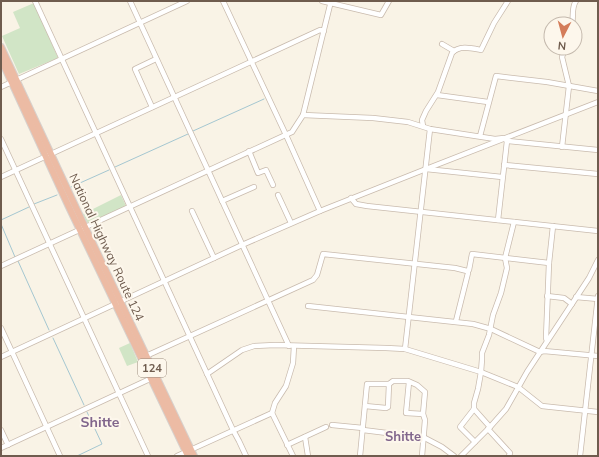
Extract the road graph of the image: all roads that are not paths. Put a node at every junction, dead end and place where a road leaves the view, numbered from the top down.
1 (35, 1) edge
2 (130, 1) edge
3 (187, 1) edge
4 (223, 1) edge
5 (322, 1) edge
6 (389, 1) edge
7 (508, 1) edge
8 (576, 1) edge
9 (330, 2) edge
10 (572, 16) edge
11 (140, 23) junction
12 (324, 30) junction
13 (442, 44) dead end
14 (1, 47) edge
15 (454, 50) junction
16 (562, 56) edge
17 (1, 59) edge
18 (61, 59) junction
19 (156, 59) junction
20 (251, 61) junction
21 (14, 81) junction
22 (569, 86) junction
23 (1, 87) edge
24 (598, 91) edge
25 (437, 95) junction
26 (174, 97) junction
27 (488, 102) junction
28 (598, 102) edge
29 (152, 107) junction
30 (565, 114) junction
31 (303, 115) junction
32 (423, 126) junction
33 (430, 129) junction
34 (96, 133) junction
35 (286, 134) junction
36 (480, 136) junction
37 (1, 139) edge
38 (505, 140) junction
39 (562, 147) junction
40 (598, 150) edge
41 (249, 152) junction
42 (48, 155) junction
43 (504, 165) junction
44 (426, 168) junction
45 (15, 170) junction
46 (208, 170) junction
47 (598, 174) edge
48 (1, 177) edge
49 (502, 178) junction
50 (273, 185) dead end
51 (254, 187) dead end
52 (278, 195) dead end
53 (351, 198) junction
54 (222, 201) junction
55 (130, 207) junction
56 (192, 211) dead end
57 (320, 211) junction
58 (421, 211) junction
59 (498, 220) junction
60 (514, 222) junction
61 (291, 223) junction
62 (553, 226) junction
63 (82, 228) junction
64 (598, 231) edge
65 (50, 244) junction
66 (242, 245) junction
67 (214, 258) junction
68 (505, 258) junction
69 (598, 260) edge
70 (549, 263) junction
71 (415, 264) junction
72 (1, 266) edge
73 (467, 271) junction
74 (164, 282) junction
75 (547, 296) junction
76 (598, 296) edge
77 (576, 297) junction
78 (598, 299) edge
79 (268, 300) junction
80 (118, 303) junction
81 (572, 304) junction
82 (308, 306) dead end
83 (409, 317) junction
84 (84, 318) junction
85 (456, 322) junction
86 (1, 328) edge
87 (491, 329) junction
88 (189, 337) junction
89 (547, 341) junction
90 (291, 346) junction
91 (405, 349) junction
92 (12, 352) junction
93 (540, 352) junction
94 (591, 355) junction
95 (146, 356) junction
96 (598, 356) edge
97 (1, 357) edge
98 (481, 372) junction
99 (207, 374) junction
100 (152, 378) junction
101 (409, 382) junction
102 (389, 384) junction
103 (518, 387) junction
104 (119, 393) junction
105 (365, 406) junction
106 (474, 409) junction
107 (585, 411) junction
108 (272, 412) junction
109 (598, 412) edge
110 (423, 414) junction
111 (332, 425) dead end
112 (47, 427) junction
113 (326, 427) dead end
114 (489, 428) junction
115 (363, 429) junction
116 (1, 430) edge
117 (232, 430) junction
118 (387, 433) dead end
119 (305, 437) junction
120 (423, 437) junction
121 (475, 442) junction
122 (8, 445) junction
123 (287, 445) junction
124 (1, 448) edge
125 (188, 452) edge
126 (60, 456) edge
127 (148, 456) edge
128 (177, 456) edge
129 (194, 456) edge
130 (246, 456) edge
131 (293, 456) edge
132 (308, 456) edge
133 (360, 456) edge
134 (422, 456) edge
135 (454, 456) edge
136 (462, 456) edge
137 (509, 456) edge
138 (580, 456) edge

1 - 18 street
2 - 11 street
3 - 11 street
4 - 20 street
5 - 9 street
6 - 9 street
7 - 15 street
8 - 10 street
9 - 12 street
11 - 18 street
11 - 19 street
12 - 20 street
12 - 31 street
13 - 15 street
14 - 21 highway, National Highway Route 124 / 124
15 - 25 street
16 - 22 street
17 - 21 highway, National Highway Route 124 / 124
18 - 21 street
18 - 34 street
19 - 26 street
19 - 29 street
20 - 26 street
20 - 35 street
21 - 23 street
21 - 42 highway, National Highway Route 124 / 124
22 - 24 street
22 - 27 street
22 - 30 street
25 - 27 street
25 - 32 street
26 - 29 street
26 - 46 street
27 - 36 street
28 - 30 street
29 - 34 street
30 - 38 street
30 - 39 street
31 - 32 street
31 - 35 street
32 - 33 street
33 - 36 street
33 - 44 street
34 - 42 street
34 - 55 street
35 - 41 street
35 - 57 street
36 - 38 street
37 - 45 street
38 - 39 street
38 - 43 street
38 - 44 street
39 - 40 street
41 - 46 street
41 - 50 street
42 - 45 street
42 - 63 highway, National Highway Route 124 / 124
43 - 47 street
43 - 49 street
44 - 49 street
44 - 53 street
44 - 58 street
45 - 48 street
45 - 65 street
46 - 54 street
46 - 55 street
49 - 59 street
51 - 54 street
52 - 61 street
53 - 57 street
53 - 58 street
54 - 66 street
55 - 63 street
55 - 74 street
56 - 67 street
57 - 61 street
58 - 59 street
58 - 71 street
59 - 60 street
60 - 62 street
60 - 68 street
61 - 66 street
62 - 64 street
62 - 70 street
63 - 65 street
63 - 80 highway, National Highway Route 124 / 124
65 - 72 street
65 - 84 street
66 - 67 street
66 - 79 street
67 - 74 street
68 - 70 street
68 - 73 street
68 - 87 street
69 - 77 street
70 - 75 street
71 - 73 street
71 - 79 street
71 - 83 street
73 - 85 street
74 - 80 street
74 - 88 street
75 - 81 street
75 - 89 street
76 - 78 street
77 - 78 street
77 - 81 street
78 - 94 street
79 - 88 street
79 - 90 street
80 - 84 street
80 - 95 highway, National Highway Route 124 / 124
80 - 100 highway, National Highway Route 124 / 124
81 - 89 street
82 - 83 street
83 - 85 street
83 - 91 street
84 - 92 street
84 - 104 street
85 - 87 street
86 - 92 street
87 - 93 street
87 - 98 street
88 - 95 street
88 - 99 street
89 - 93 street
90 - 91 street
90 - 99 street
90 - 108 street
91 - 98 street
92 - 97 street
92 - 112 street
93 - 94 street
93 - 103 street
94 - 96 street
94 - 107 street
95 - 125 highway, National Highway Route 124 / 124
98 - 103 street
98 - 106 street
99 - 117 street
100 - 104 street
100 - 125 highway, National Highway Route 124 / 124
101 - 102 street
101 - 110 street
101 - 110 street
102 - 105 street
102 - 105 street
103 - 107 street
103 - 114 street
104 - 112 street
104 - 127 street
105 - 115 street
106 - 114 street
106 - 121 street
107 - 109 street
107 - 138 street
108 - 117 street
108 - 123 street
110 - 120 street
111 - 115 street
112 - 122 street
112 - 126 street
113 - 119 street
114 - 121 street
114 - 137 street
115 - 118 street
115 - 133 street
116 - 122 street
117 - 125 street
117 - 130 street
119 - 123 street
119 - 132 street
120 - 134 street
120 - 135 street
121 - 136 street
122 - 124 street
123 - 131 street
125 - 128 street
125 - 129 highway, National Highway Route 124 / 124

